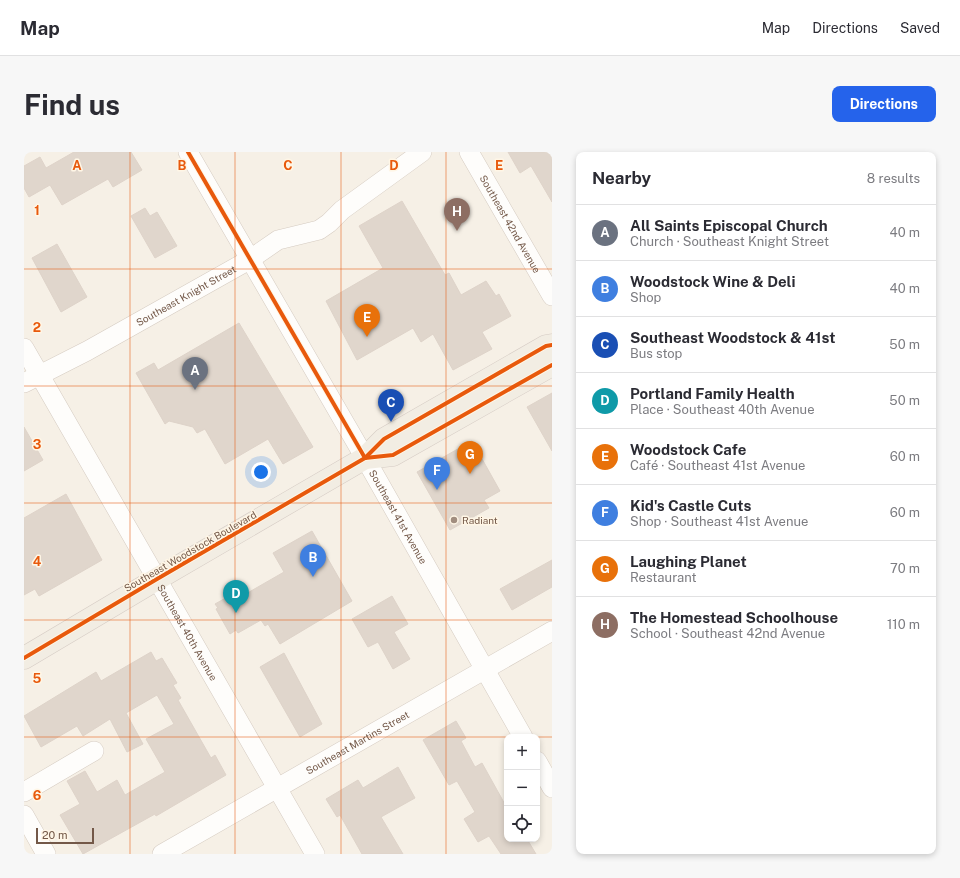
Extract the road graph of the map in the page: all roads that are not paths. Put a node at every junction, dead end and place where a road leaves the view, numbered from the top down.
1 (188, 152) edge
2 (422, 152) edge
3 (469, 152) edge
4 (249, 260) junction
5 (552, 296) edge
6 (552, 345) edge
7 (24, 348) edge
8 (552, 365) edge
9 (32, 379) edge
10 (365, 458) junction
11 (157, 578) junction
12 (552, 631) edge
13 (24, 658) edge
14 (485, 670) junction
15 (521, 734) edge
16 (94, 751) dead end
17 (540, 766) edge
18 (277, 788) junction
19 (552, 788) edge
20 (24, 792) edge
21 (24, 815) edge
22 (46, 854) edge
23 (162, 854) edge
24 (314, 854) edge

1 - 4 street, Southeast 41st Avenue
2 - 4 street, Southeast Knight Street
3 - 5 street, Southeast 42nd Avenue
4 - 9 street, Southeast Knight Street
4 - 10 street, Southeast 41st Avenue
6 - 10 main road, Southeast Woodstock Boulevard
7 - 9 street, Southeast 40th Avenue
8 - 10 main road, Southeast Woodstock Boulevard
9 - 11 street, Southeast 40th Avenue
10 - 11 main road, Southeast Woodstock Boulevard
10 - 14 street, Southeast 41st Avenue
11 - 13 main road, Southeast Woodstock Boulevard
11 - 18 street, Southeast 40th Avenue
12 - 14 street, Southeast Martins Street
14 - 15 street, Southeast 41st Avenue
14 - 18 street, Southeast Martins Street
16 - 20 street
17 - 19 street
18 - 23 street, Southeast Martins Street
18 - 24 street, Southeast 40th Avenue
21 - 22 street

